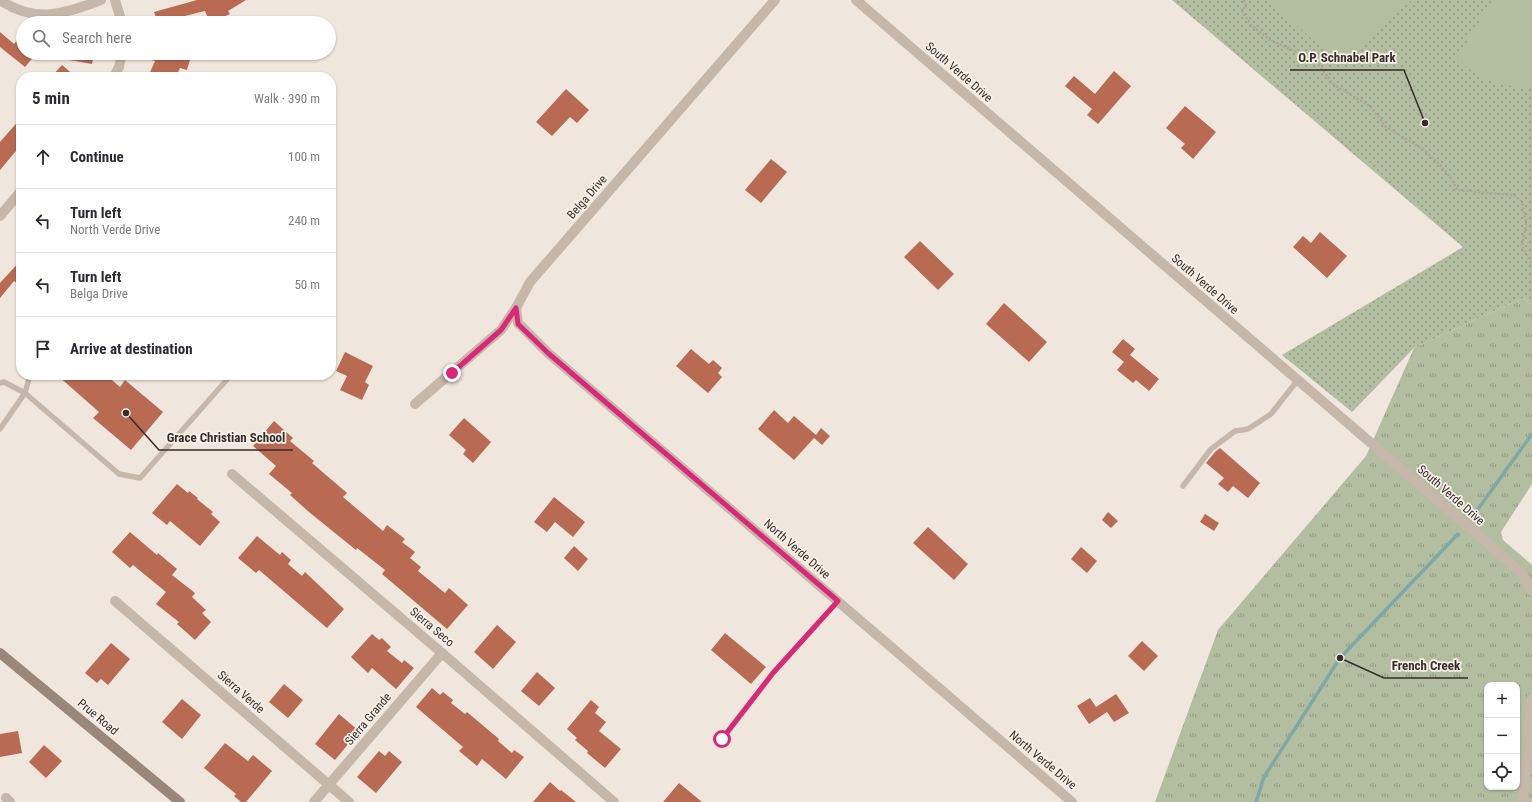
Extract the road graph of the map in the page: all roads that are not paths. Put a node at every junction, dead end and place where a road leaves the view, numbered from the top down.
1 (0, 0) edge
2 (101, 0) edge
3 (115, 0) edge
4 (775, 0) edge
5 (856, 0) edge
6 (120, 16) edge
7 (120, 60) edge
8 (116, 72) edge
9 (16, 197) edge
10 (0, 216) edge
11 (516, 308) junction
12 (29, 380) edge
13 (227, 380) edge
14 (1298, 381) junction
15 (0, 383) edge
16 (25, 394) junction
17 (414, 404) dead end
18 (0, 429) edge
19 (232, 474) dead end
20 (1183, 486) dead end
21 (1532, 591) edge
22 (115, 601) dead end
23 (838, 601) junction
24 (0, 653) edge
25 (442, 653) junction
26 (1532, 698) edge
27 (722, 739) dead end
28 (329, 785) junction
29 (180, 802) edge
30 (314, 802) edge
31 (349, 802) edge
32 (614, 802) edge
33 (1072, 802) edge
34 (1523, 802) edge

1 - 2 street
3 - 6 street
4 - 11 street, Belga Drive
5 - 14 street, South Verde Drive
7 - 8 street
9 - 10 street
11 - 17 street, Belga Drive
11 - 23 street, North Verde Drive
12 - 16 lane
13 - 16 lane
14 - 20 lane
14 - 21 street, South Verde Drive
15 - 16 lane
16 - 18 lane
19 - 25 street, Sierra Seco
22 - 28 street, Sierra Verde
23 - 27 lane
23 - 33 street, North Verde Drive
24 - 29 main road, Prue Road
25 - 28 street, Sierra Grande
25 - 32 street, Sierra Seco
26 - 34 street
28 - 30 street, Sierra Grande
28 - 31 street, Sierra Verde

